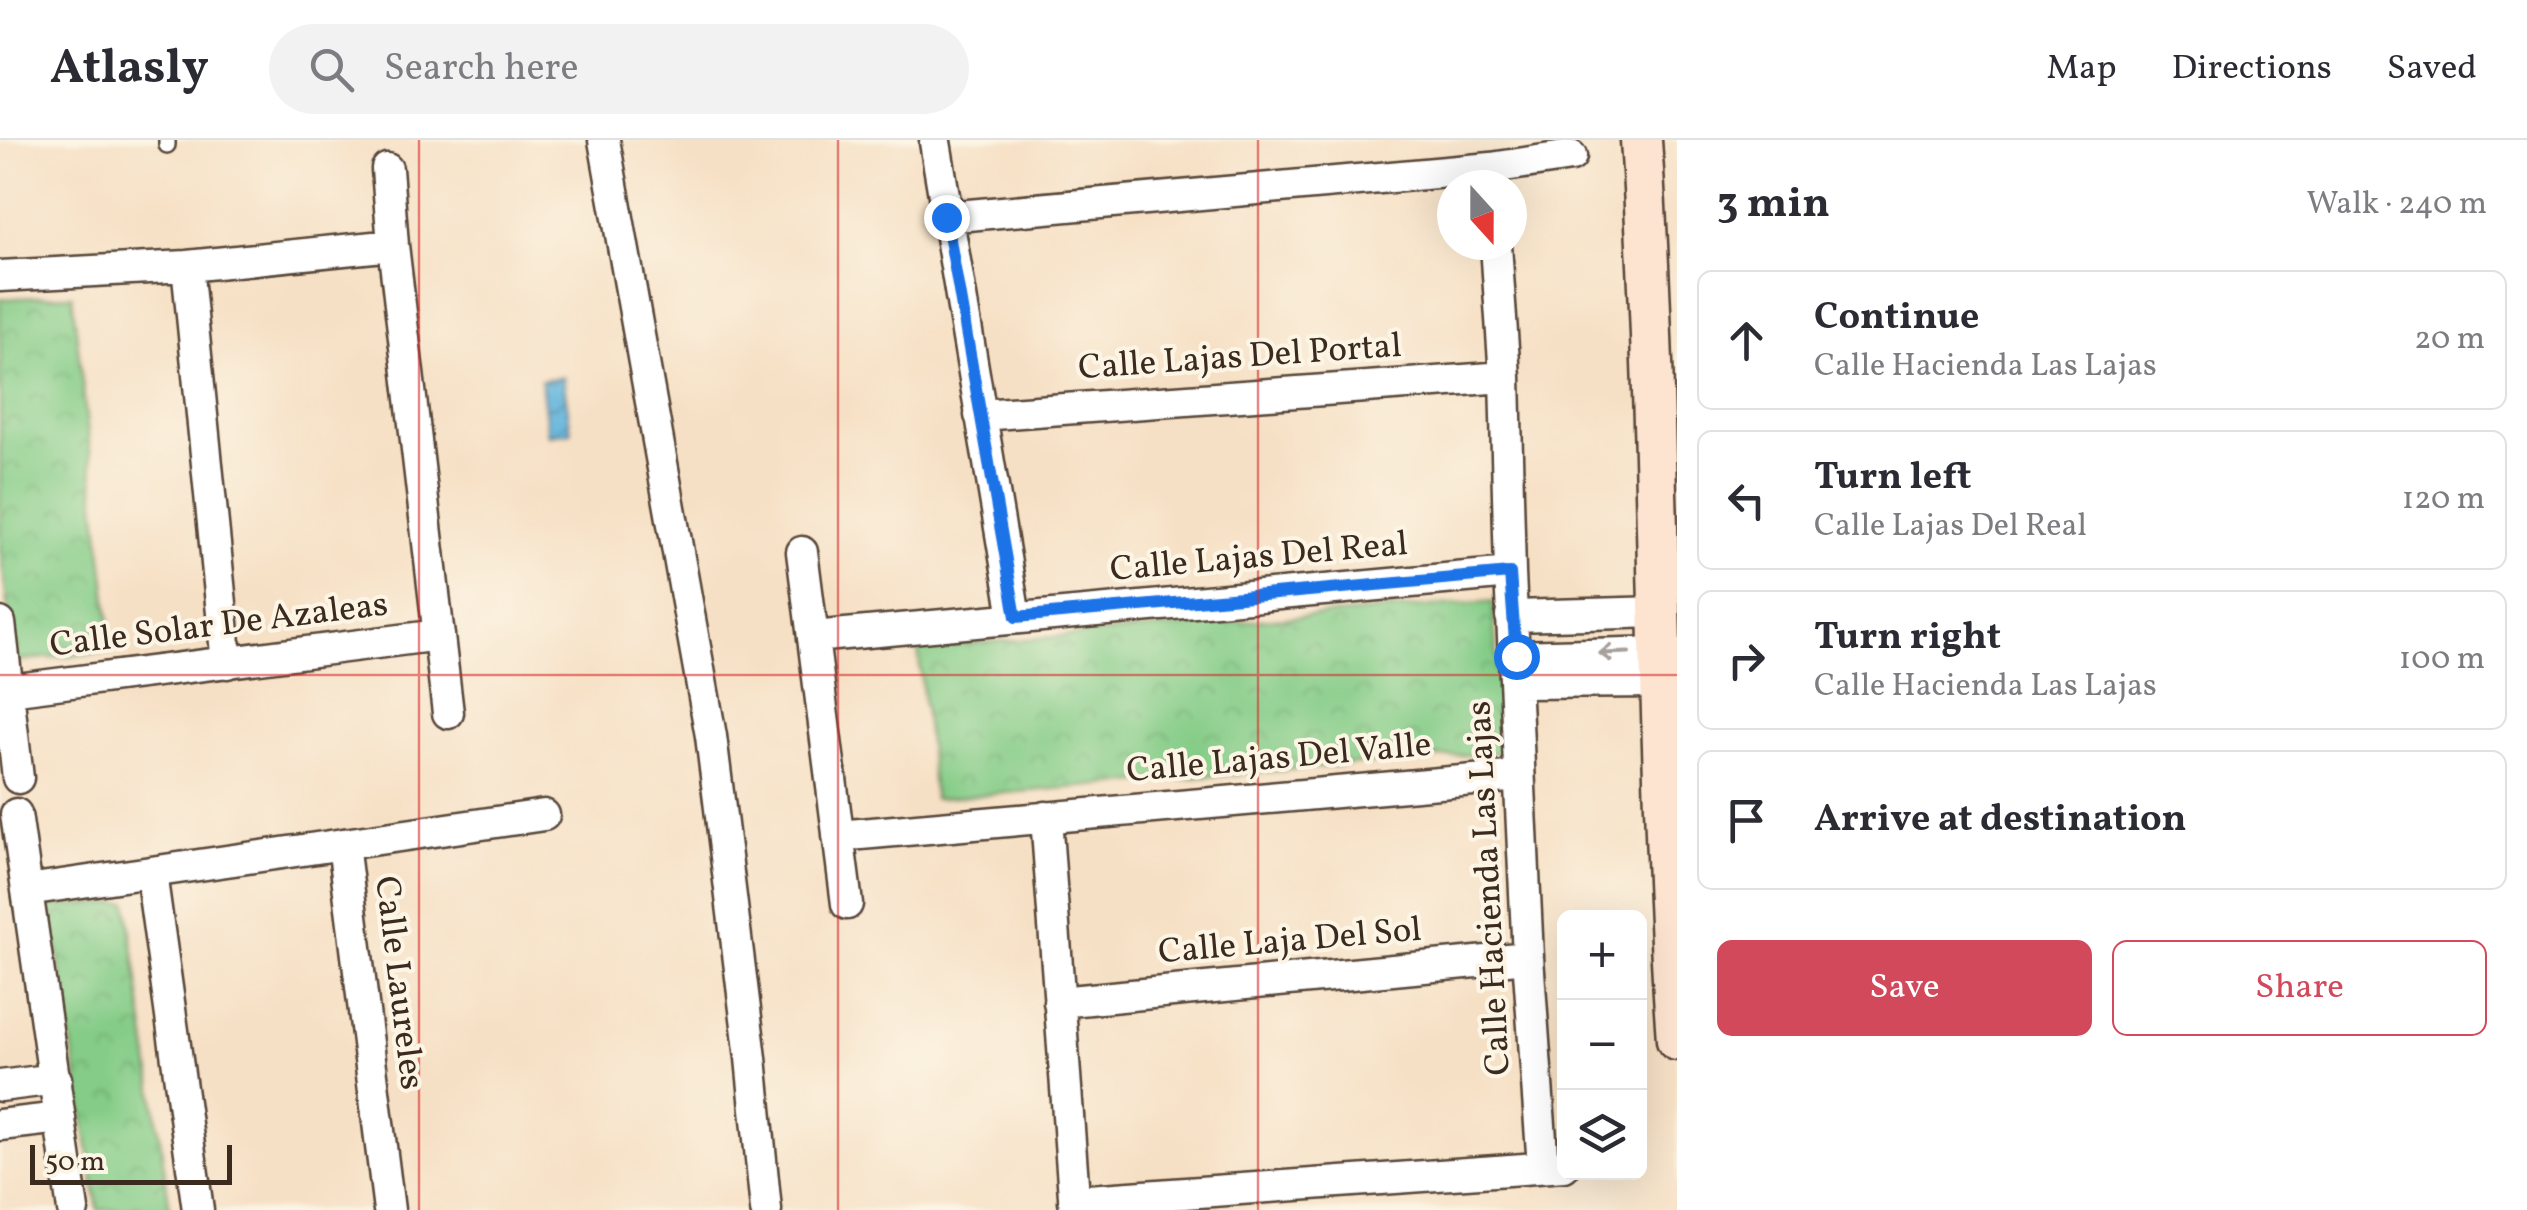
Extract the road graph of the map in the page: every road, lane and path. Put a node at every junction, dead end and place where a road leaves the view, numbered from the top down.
1 (604, 140) edge
2 (1642, 140) edge
3 (935, 142) edge
4 (1571, 156) dead end
5 (387, 168) dead end
6 (1518, 170) edge
7 (1437, 181) edge
8 (946, 217) junction
9 (392, 245) junction
10 (1497, 260) edge
11 (187, 266) junction
12 (0, 276) edge
13 (1505, 377) junction
14 (980, 415) junction
15 (802, 552) dead end
16 (1510, 573) junction
17 (1660, 612) junction
18 (1512, 616) junction
19 (1016, 617) junction
20 (0, 623) edge
21 (439, 636) junction
22 (813, 638) junction
23 (226, 663) junction
24 (1662, 667) junction
25 (1516, 670) junction
26 (9, 690) junction
27 (448, 713) dead end
28 (1519, 776) junction
29 (18, 778) dead end
30 (16, 814) dead end
31 (544, 815) dead end
32 (1046, 817) junction
33 (838, 836) junction
34 (343, 844) junction
35 (152, 873) junction
36 (27, 890) junction
37 (847, 904) dead end
38 (1528, 957) junction
39 (1059, 1002) junction
40 (1677, 1040) edge
41 (56, 1078) junction
42 (0, 1086) edge
43 (60, 1118) junction
44 (0, 1125) edge
45 (1554, 1167) edge
46 (1074, 1206) edge
47 (73, 1210) edge
48 (198, 1210) edge
49 (389, 1210) edge
50 (766, 1210) edge

1 - 50 street
2 - 17 street
3 - 8 street
4 - 6 street
5 - 9 street, Calle Solar De Azaleas
7 - 8 street
8 - 14 street
9 - 11 street
9 - 21 street, Calle Solar De Azaleas
10 - 13 street, Calle Hacienda Las Lajas
11 - 12 street
11 - 23 street
13 - 14 street, Calle Lajas Del Portal
13 - 16 street, Calle Hacienda Las Lajas
14 - 19 street
15 - 22 street
16 - 18 street, Calle Hacienda Las Lajas
16 - 19 street, Calle Lajas Del Real
17 - 18 street
17 - 24 street
18 - 25 street, Calle Hacienda Las Lajas
19 - 22 street, Calle Lajas Del Real
20 - 26 street, Calle Solar De Azaleas
21 - 23 street, Calle Solar De Azaleas
21 - 27 street, Calle Solar De Azaleas
22 - 33 street
23 - 26 street, Calle Solar De Azaleas
24 - 25 street
24 - 40 street
25 - 28 street, Calle Hacienda Las Lajas
26 - 29 street, Calle Solar De Azaleas
28 - 32 street, Calle Lajas Del Valle
28 - 38 street, Calle Hacienda Las Lajas
30 - 36 street
31 - 34 street
32 - 33 street, Calle Lajas Del Valle
32 - 39 street, Calle Hacienda Las Lajas
33 - 37 street
34 - 35 street, Calle Laureles
34 - 49 street, Calle Laureles
35 - 36 street, Calle Laureles
35 - 48 street
36 - 41 street
38 - 39 street, Calle Laja Del Sol
38 - 45 street, Calle Hacienda Las Lajas
39 - 46 street, Calle Hacienda Las Lajas
41 - 42 street
41 - 43 street
43 - 44 street
43 - 47 street
45 - 46 street, Calle Hacienda Las Lajas

